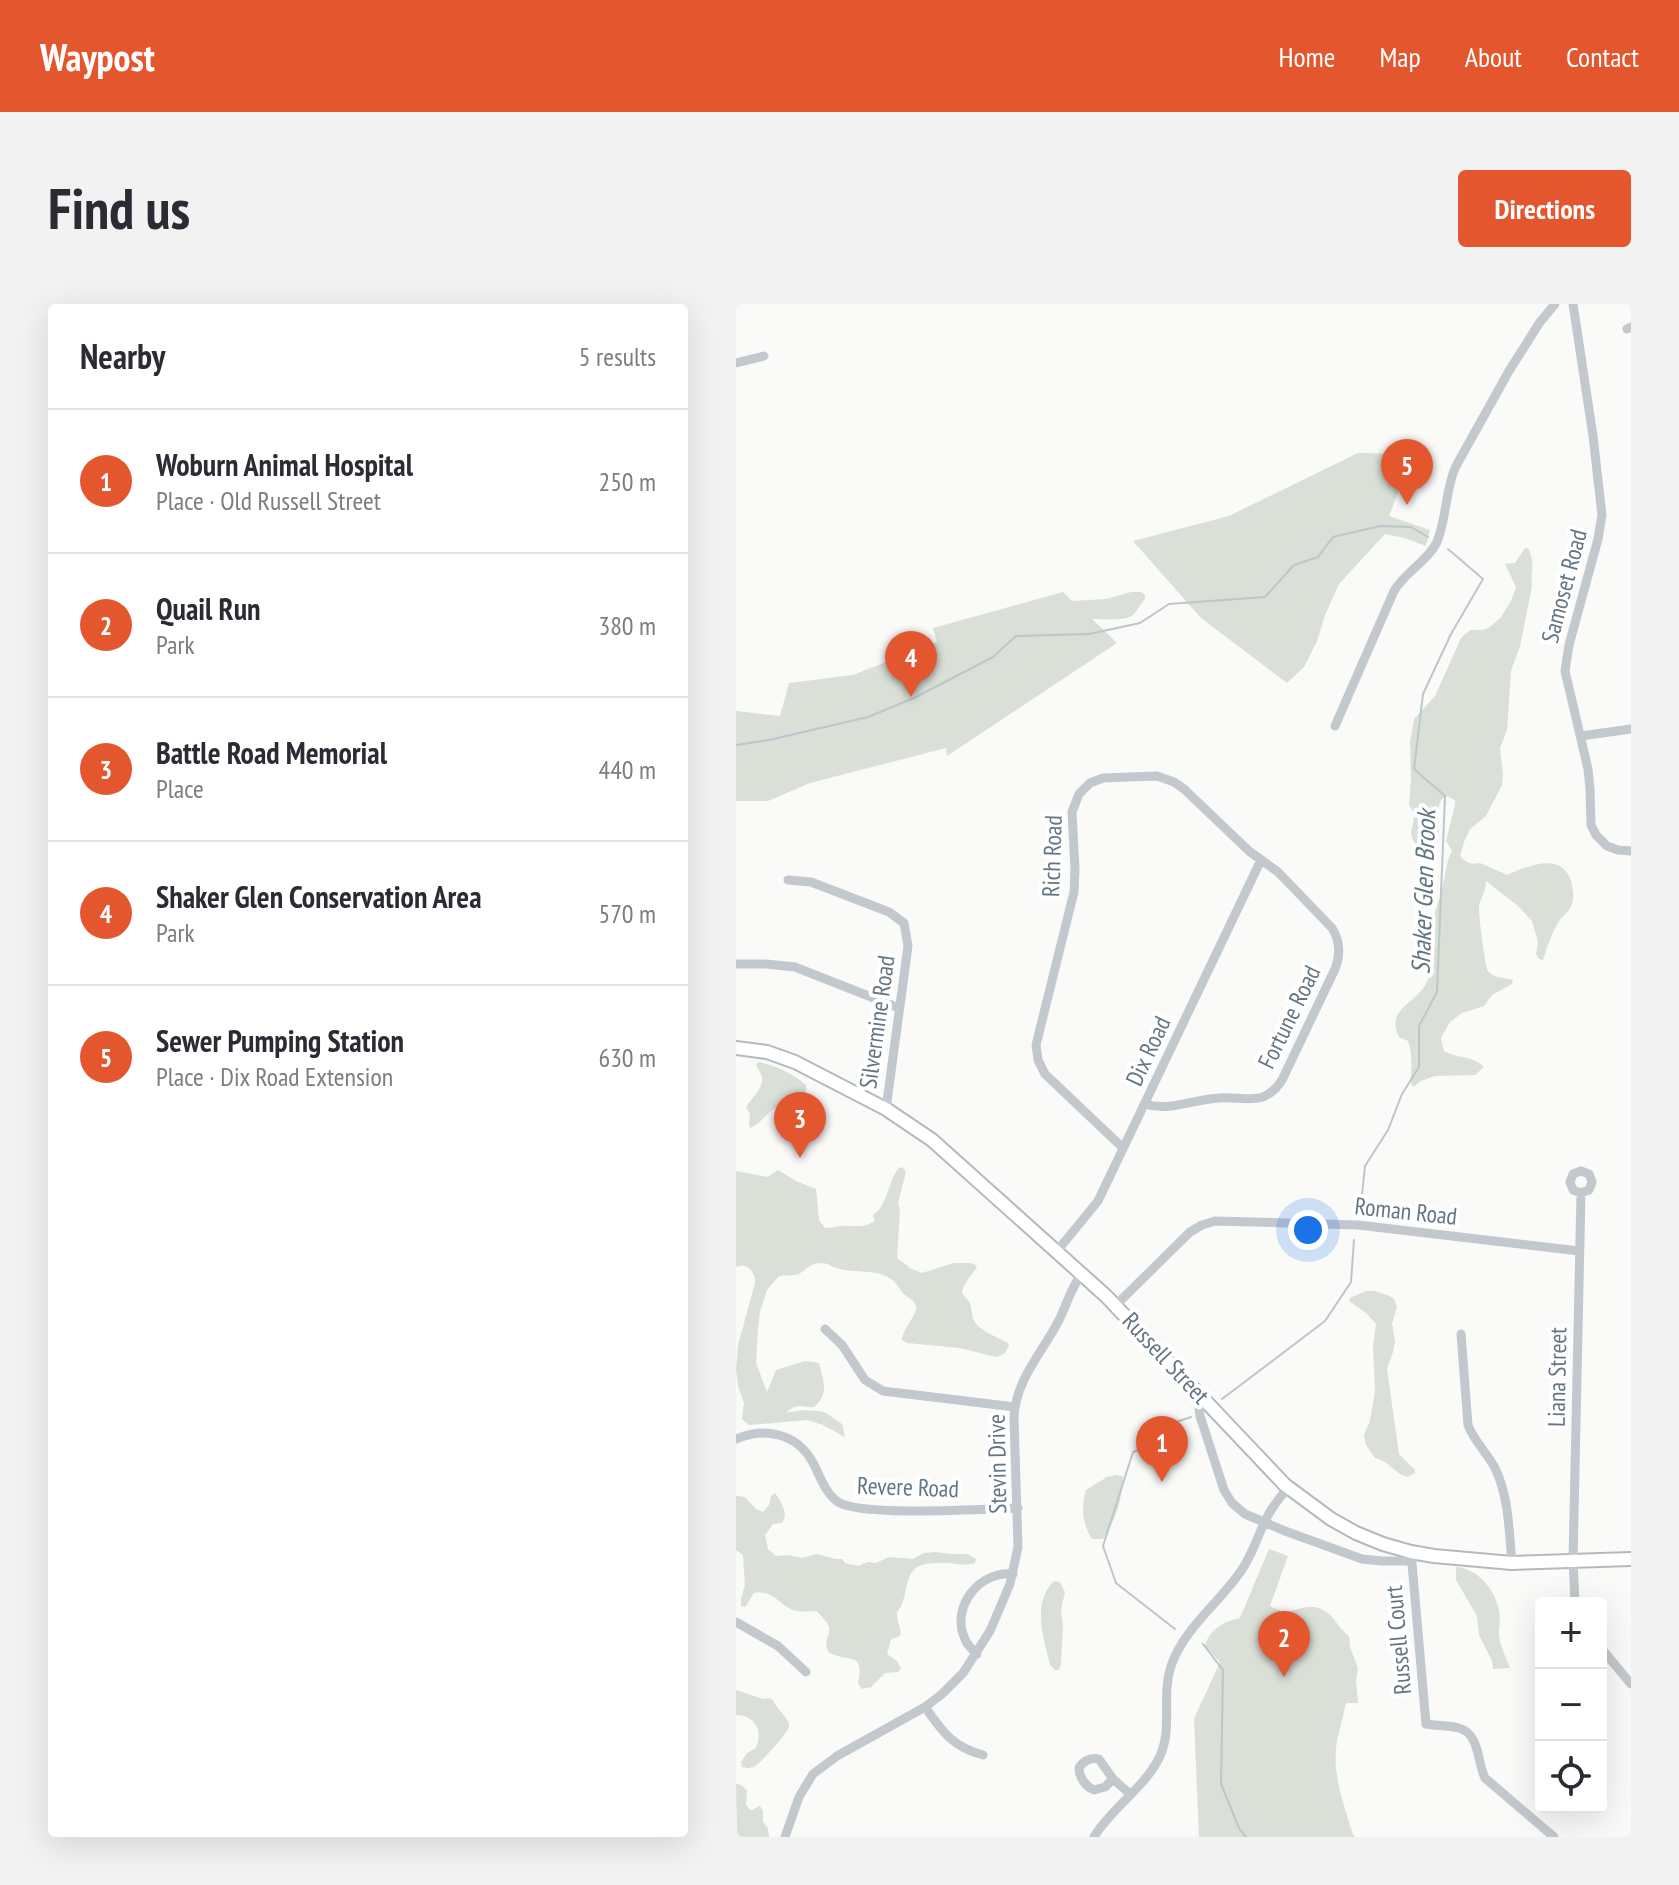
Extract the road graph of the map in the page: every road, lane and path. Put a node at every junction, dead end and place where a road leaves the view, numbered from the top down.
1 (1555, 304) edge
2 (1573, 304) edge
3 (764, 356) dead end
4 (736, 363) edge
5 (1335, 726) dead end
6 (1631, 729) edge
7 (1581, 736) junction
8 (1631, 851) edge
9 (1261, 860) junction
10 (788, 880) dead end
11 (736, 964) edge
12 (899, 1008) junction
13 (736, 1048) edge
14 (1145, 1104) junction
15 (886, 1109) junction
16 (1123, 1148) junction
17 (1581, 1193) dead end
18 (1057, 1251) junction
19 (1579, 1251) junction
20 (1082, 1273) junction
21 (1116, 1305) junction
22 (825, 1329) dead end
23 (1461, 1334) dead end
24 (1202, 1397) junction
25 (1015, 1407) junction
26 (736, 1439) edge
27 (1288, 1488) junction
28 (1018, 1508) junction
29 (1264, 1523) junction
30 (1411, 1556) junction
31 (1631, 1559) edge
32 (1573, 1561) junction
33 (1512, 1563) junction
34 (1013, 1574) junction
35 (1575, 1597) edge
36 (736, 1622) edge
37 (977, 1654) junction
38 (1607, 1655) edge
39 (806, 1672) dead end
40 (1631, 1684) edge
41 (925, 1707) junction
42 (983, 1755) dead end
43 (1113, 1779) dead end
44 (1130, 1794) junction
45 (785, 1837) edge
46 (1094, 1837) edge
47 (1554, 1837) edge

1 - 5 street
2 - 7 street, Samoset Road
3 - 4 street
6 - 7 street
7 - 8 street, Samoset Road
9 - 14 street, Dix Road
9 - 14 street, Fortune Road
9 - 16 street, Rich Road
10 - 12 street, Silvermine Road
11 - 12 street
12 - 15 street, Silvermine Road
13 - 15 street, Russell Street
14 - 16 street, Dix Road
15 - 18 street, Russell Street
16 - 18 street, Dix Road
17 - 19 street, Liana Street
18 - 20 street, Russell Street
19 - 21 street, Roman Road
19 - 32 street, Liana Street
20 - 21 street, Russell Street
20 - 25 street, Stevin Drive
21 - 24 street, Russell Street
22 - 25 street
23 - 33 street
24 - 27 street, Russell Street
24 - 29 street
25 - 28 street, Stevin Drive
26 - 28 street, Revere Road
27 - 29 street
27 - 30 street, Russell Street
28 - 34 street, Stevin Drive
29 - 30 street
29 - 44 street
30 - 33 street, Russell Street
30 - 47 street, Russell Court
31 - 32 street, Russell Street
32 - 33 street, Russell Street
32 - 35 street, Liana Street
34 - 37 street, Stevin Drive
34 - 37 street
36 - 39 street
37 - 41 street, Stevin Drive
38 - 40 street
41 - 42 street
41 - 45 street, Stevin Drive
43 - 44 street
44 - 46 street

